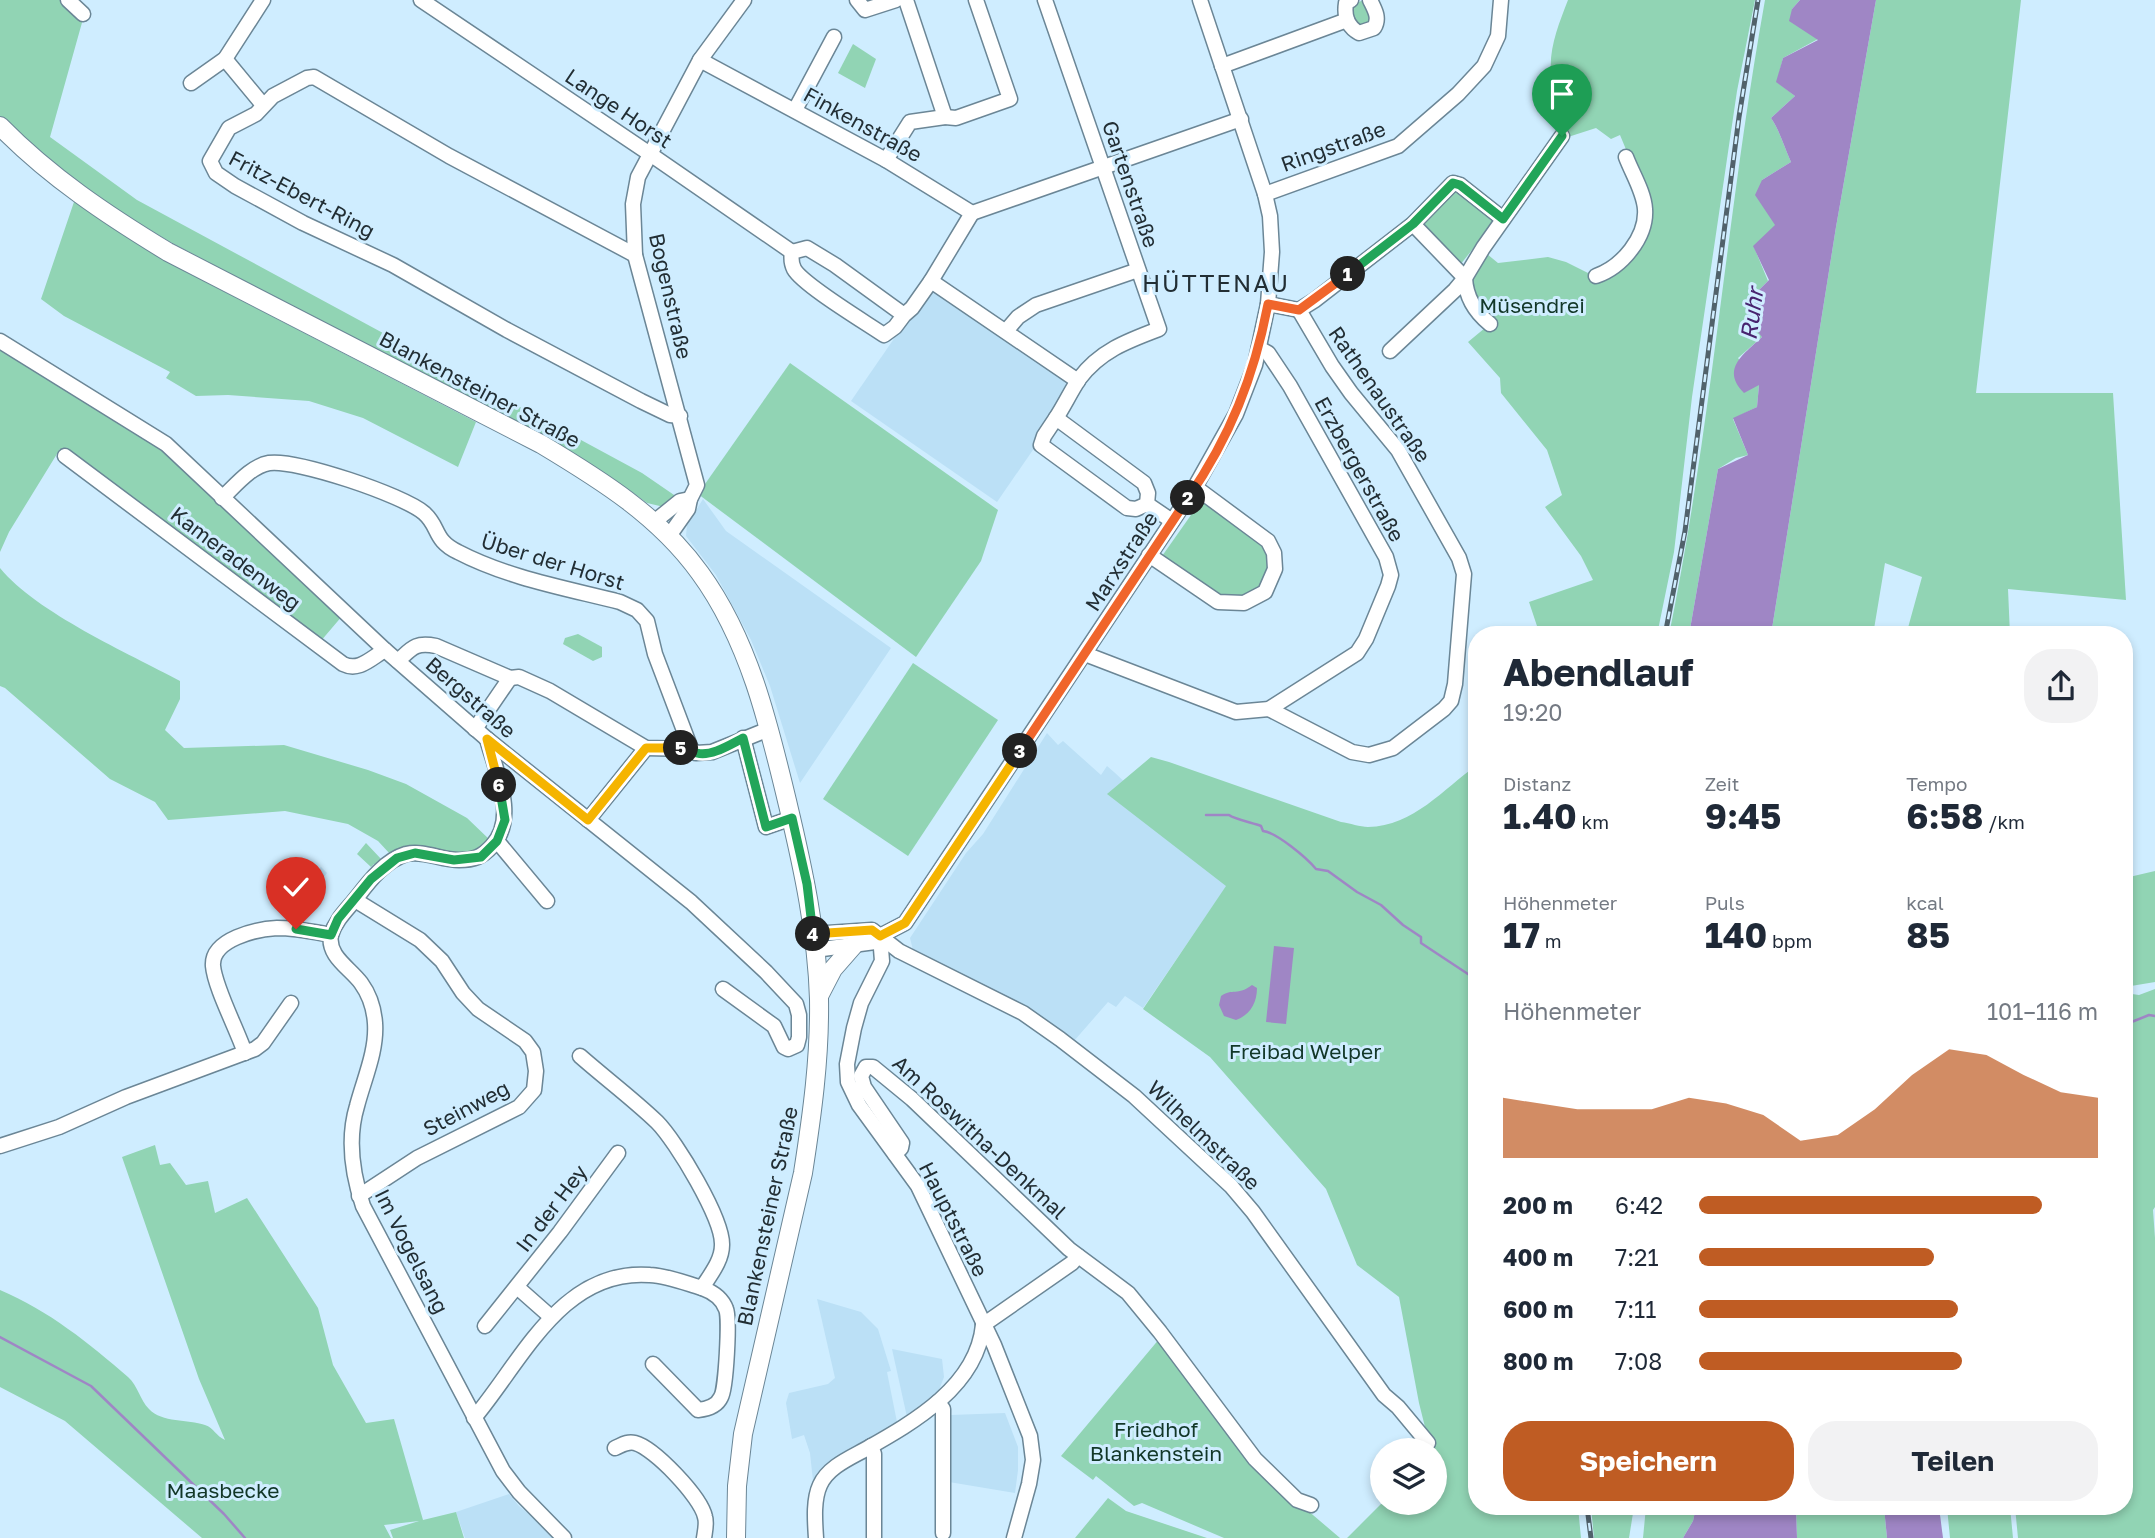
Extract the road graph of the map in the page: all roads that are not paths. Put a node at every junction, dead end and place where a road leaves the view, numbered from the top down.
1 (68, 0) edge
2 (262, 0) edge
3 (421, 0) edge
4 (744, 0) edge
5 (857, 0) edge
6 (896, 0) edge
7 (906, 0) edge
8 (976, 0) edge
9 (1045, 0) edge
10 (1200, 0) edge
11 (1351, 0) edge
12 (1370, 0) edge
13 (1501, 0) edge
14 (83, 14) dead end
15 (1347, 20) junction
16 (834, 37) dead end
17 (225, 59) junction
18 (700, 61) junction
19 (1222, 66) junction
20 (191, 83) dead end
21 (263, 105) junction
22 (795, 110) junction
23 (945, 117) junction
24 (1241, 119) junction
25 (0, 126) edge
26 (1562, 136) dead end
27 (650, 153) junction
28 (1626, 157) dead end
29 (886, 160) junction
30 (1103, 168) junction
31 (1265, 194) junction
32 (972, 213) junction
33 (1503, 219) junction
34 (1413, 224) junction
35 (792, 252) junction
36 (635, 255) junction
37 (1138, 270) junction
38 (1596, 276) dead end
39 (1465, 278) junction
40 (931, 281) junction
41 (1268, 304) junction
42 (1299, 310) junction
43 (904, 315) junction
44 (1490, 324) dead end
45 (1006, 331) junction
46 (0, 341) edge
47 (1259, 348) junction
48 (1390, 351) dead end
49 (1078, 381) junction
50 (680, 415) junction
51 (1056, 418) junction
52 (65, 456) dead end
53 (1195, 487) junction
54 (222, 498) junction
55 (690, 499) junction
56 (1147, 504) junction
57 (1172, 521) junction
58 (654, 522) junction
59 (669, 536) junction
60 (1149, 555) junction
61 (385, 650) junction
62 (1085, 654) junction
63 (398, 661) junction
64 (510, 678) junction
65 (1269, 709) junction
66 (475, 729) junction
67 (769, 729) junction
68 (743, 738) junction
69 (487, 739) junction
70 (646, 748) junction
71 (691, 749) junction
72 (792, 818) junction
73 (588, 820) junction
74 (497, 841) junction
75 (355, 900) junction
76 (547, 901) dead end
77 (331, 935) junction
78 (880, 936) junction
79 (814, 942) junction
80 (855, 945) junction
81 (723, 989) dead end
82 (819, 996) junction
83 (291, 1003) dead end
84 (245, 1053) junction
85 (580, 1056) dead end
86 (0, 1146) edge
87 (618, 1153) dead end
88 (895, 1154) junction
89 (359, 1196) junction
90 (1078, 1256) junction
91 (517, 1287) junction
92 (702, 1288) junction
93 (551, 1317) junction
94 (983, 1325) junction
95 (485, 1326) dead end
96 (974, 1356) junction
97 (653, 1364) dead end
98 (1004, 1368) junction
99 (938, 1402) junction
100 (474, 1418) junction
101 (1424, 1438) edge
102 (871, 1446) junction
103 (615, 1448) dead end
104 (1311, 1505) dead end
105 (943, 1533) dead end
106 (564, 1538) edge
107 (704, 1538) edge
108 (736, 1538) edge
109 (816, 1538) edge
110 (874, 1538) edge
111 (1014, 1538) edge

1 - 14 street
2 - 17 street
3 - 27 street, Lange Horst
4 - 18 street, Bogenstraße
5 - 6 street
7 - 23 street
8 - 23 street
9 - 30 street, Gartenstraße
10 - 19 street, Marxstraße
11 - 15 street
12 - 15 street
13 - 31 street, Ringstraße
15 - 19 street
16 - 22 street
17 - 20 street
17 - 21 street
18 - 22 street, Finkenstraße
18 - 27 street, Bogenstraße
19 - 24 street, Marxstraße
21 - 36 street, Fritz-Ebert-Ring
21 - 50 street, Fritz-Ebert-Ring
22 - 29 street, Finkenstraße
23 - 29 street
24 - 30 street
24 - 31 street, Marxstraße
25 - 58 main road, Blankensteiner Straße
26 - 33 street
27 - 35 street, Lange Horst
27 - 36 street, Bogenstraße
28 - 38 street
29 - 32 street, Finkenstraße
30 - 32 street
30 - 37 street, Gartenstraße
31 - 41 street, Marxstraße
32 - 40 street, Lange Horst
33 - 34 street
33 - 39 street
34 - 39 street
34 - 42 street
35 - 43 street, Lange Horst
35 - 43 street, Lange Horst
36 - 50 street, Bogenstraße
37 - 45 street
37 - 49 street, Gartenstraße
39 - 44 street
39 - 48 street
40 - 43 street, Lange Horst
40 - 45 street
41 - 42 street
41 - 47 street, Marxstraße
42 - 65 street, Rathenaustraße
45 - 49 street
46 - 54 street, Bergstraße
47 - 53 street, Marxstraße
47 - 65 street, Erzbergerstraße
49 - 51 street
50 - 55 street, Bogenstraße
51 - 56 street
51 - 56 street
52 - 61 street, Kameradenweg
53 - 57 street, Marxstraße
53 - 60 street
54 - 61 street, Bergstraße
54 - 71 street, Über der Horst
55 - 58 street
55 - 59 street, Bogenstraße
56 - 57 street
57 - 60 street, Marxstraße
58 - 59 main road, Blankensteiner Straße
59 - 67 main road, Blankensteiner Straße
60 - 62 street, Marxstraße
61 - 63 street, Bergstraße
62 - 65 street, Erzbergerstraße
62 - 78 street, Marxstraße
63 - 64 street
63 - 66 street, Bergstraße
64 - 66 street
64 - 70 street
66 - 69 street, Bergstraße
67 - 68 street
67 - 72 main road, Blankensteiner Straße
68 - 71 street
68 - 72 street
69 - 73 street, Bergstraße
69 - 74 street
70 - 71 street
70 - 73 street
72 - 79 main road, Blankensteiner Straße
73 - 81 street, Bergstraße
74 - 75 street
74 - 76 street
75 - 77 street
75 - 89 street, Steinweg
77 - 84 street
77 - 89 street, Im Vogelsang
78 - 79 street
78 - 80 street, Marxstraße
78 - 88 street, Hauptstraße
78 - 101 street, Wilhelmstraße
79 - 80 street, Marxstraße
79 - 82 main road, Blankensteiner Straße
80 - 82 main road
82 - 108 main road, Blankensteiner Straße
83 - 84 street
84 - 86 street
85 - 92 street
87 - 91 street, In der Hey
88 - 90 street, Am Roswitha-Denkmal
88 - 94 street, Hauptstraße
89 - 100 street, Im Vogelsang
90 - 94 street
90 - 104 street, Am Roswitha-Denkmal
91 - 93 street
91 - 95 street, In der Hey
92 - 93 street
92 - 97 street
93 - 100 street
94 - 96 street
94 - 98 street, Hauptstraße
96 - 98 street
96 - 99 street
98 - 111 street, Hauptstraße
99 - 102 street
99 - 105 street
100 - 106 street, Im Vogelsang
102 - 109 street
102 - 110 street
103 - 107 street

